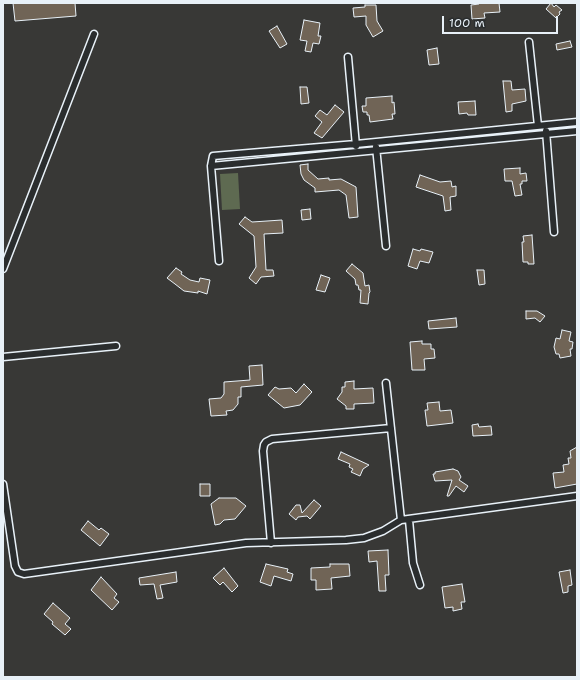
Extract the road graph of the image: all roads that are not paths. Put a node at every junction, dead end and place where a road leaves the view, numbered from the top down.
1 (94, 34) dead end
2 (529, 42) dead end
3 (348, 57) dead end
4 (577, 122) edge
5 (546, 125) junction
6 (538, 126) junction
7 (577, 131) edge
8 (546, 134) junction
9 (376, 142) junction
10 (356, 144) junction
11 (377, 150) junction
12 (357, 152) junction
13 (211, 166) junction
14 (554, 232) dead end
15 (386, 246) dead end
16 (219, 261) dead end
17 (3, 269) edge
18 (116, 346) dead end
19 (3, 357) edge
20 (386, 383) dead end
21 (391, 428) junction
22 (3, 484) edge
23 (577, 496) edge
24 (401, 520) junction
25 (409, 520) junction
26 (10, 532) junction
27 (3, 533) edge
28 (271, 543) junction
29 (420, 585) dead end

1 - 17 street
2 - 6 street
3 - 10 street
4 - 5 street
5 - 6 street
5 - 8 street
6 - 9 street
7 - 8 street
8 - 11 street
8 - 14 street
9 - 10 street
9 - 11 street
10 - 12 street
10 - 13 street
11 - 12 street
11 - 15 street
12 - 13 street
13 - 16 street
18 - 19 street
20 - 21 street
21 - 24 street
21 - 28 street
22 - 26 street
23 - 25 street
24 - 25 street
24 - 28 street
25 - 29 street
26 - 27 street
26 - 28 street

